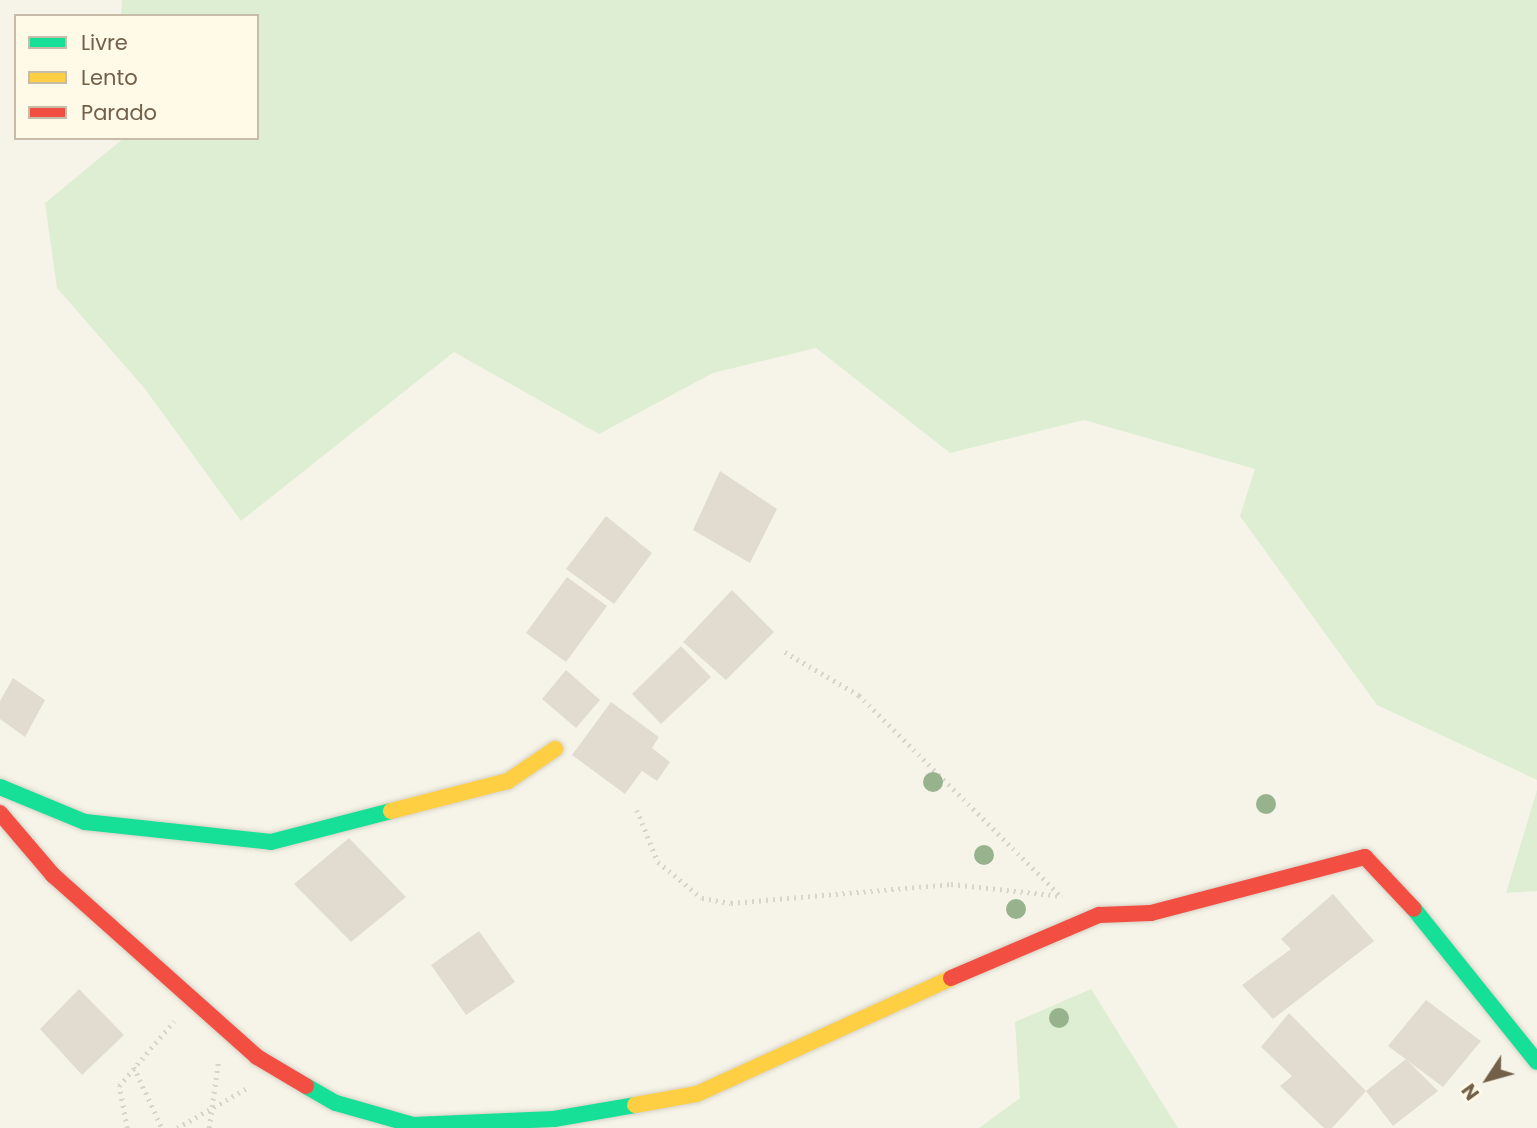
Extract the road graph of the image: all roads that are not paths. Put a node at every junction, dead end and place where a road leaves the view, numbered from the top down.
1 (555, 749) dead end
2 (0, 787) edge
3 (0, 813) edge
4 (1537, 1062) edge

1 - 2 street
3 - 4 street

